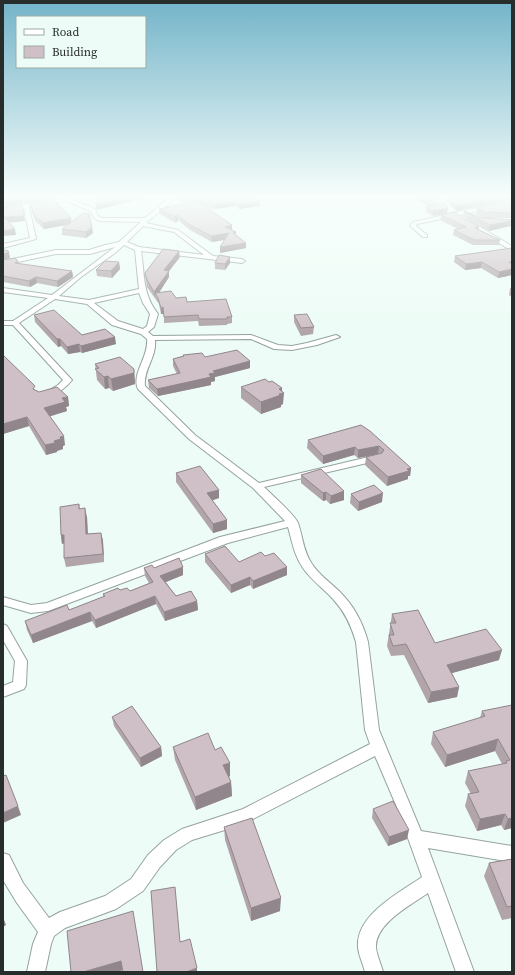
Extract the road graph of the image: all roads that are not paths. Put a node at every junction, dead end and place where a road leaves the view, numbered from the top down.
1 (27, 240) edge
2 (125, 240) edge
3 (190, 240) edge
4 (499, 240) edge
5 (122, 243) junction
6 (3, 246) edge
7 (198, 246) junction
8 (138, 249) junction
9 (512, 249) edge
10 (184, 254) junction
11 (211, 257) junction
12 (242, 261) dead end
13 (3, 263) edge
14 (3, 290) edge
15 (142, 290) junction
16 (54, 297) junction
17 (89, 302) junction
18 (3, 323) edge
19 (15, 323) junction
20 (148, 335) junction
21 (336, 337) dead end
22 (40, 397) edge
23 (377, 458) edge
24 (257, 486) junction
25 (292, 522) junction
26 (3, 601) edge
27 (3, 629) edge
28 (3, 692) edge
29 (378, 747) junction
30 (416, 838) junction
31 (512, 854) edge
32 (3, 860) edge
33 (432, 880) junction
34 (48, 930) junction
35 (36, 972) edge
36 (374, 972) edge
37 (465, 972) edge

1 - 6 street
2 - 5 street
3 - 7 street
4 - 9 street
5 - 8 street
5 - 13 street
5 - 16 street
7 - 10 street
7 - 11 street
8 - 10 street
8 - 15 street
10 - 11 street
11 - 12 street
14 - 16 street
15 - 17 street
15 - 20 street
16 - 17 street
16 - 19 street
17 - 20 street
18 - 19 street
19 - 22 street
20 - 21 street
20 - 24 street
23 - 24 street
24 - 25 street
25 - 26 street
25 - 29 street
27 - 28 street
29 - 30 street
29 - 34 street
30 - 31 street
30 - 33 street
32 - 34 street
33 - 36 street
33 - 37 street
34 - 35 street

